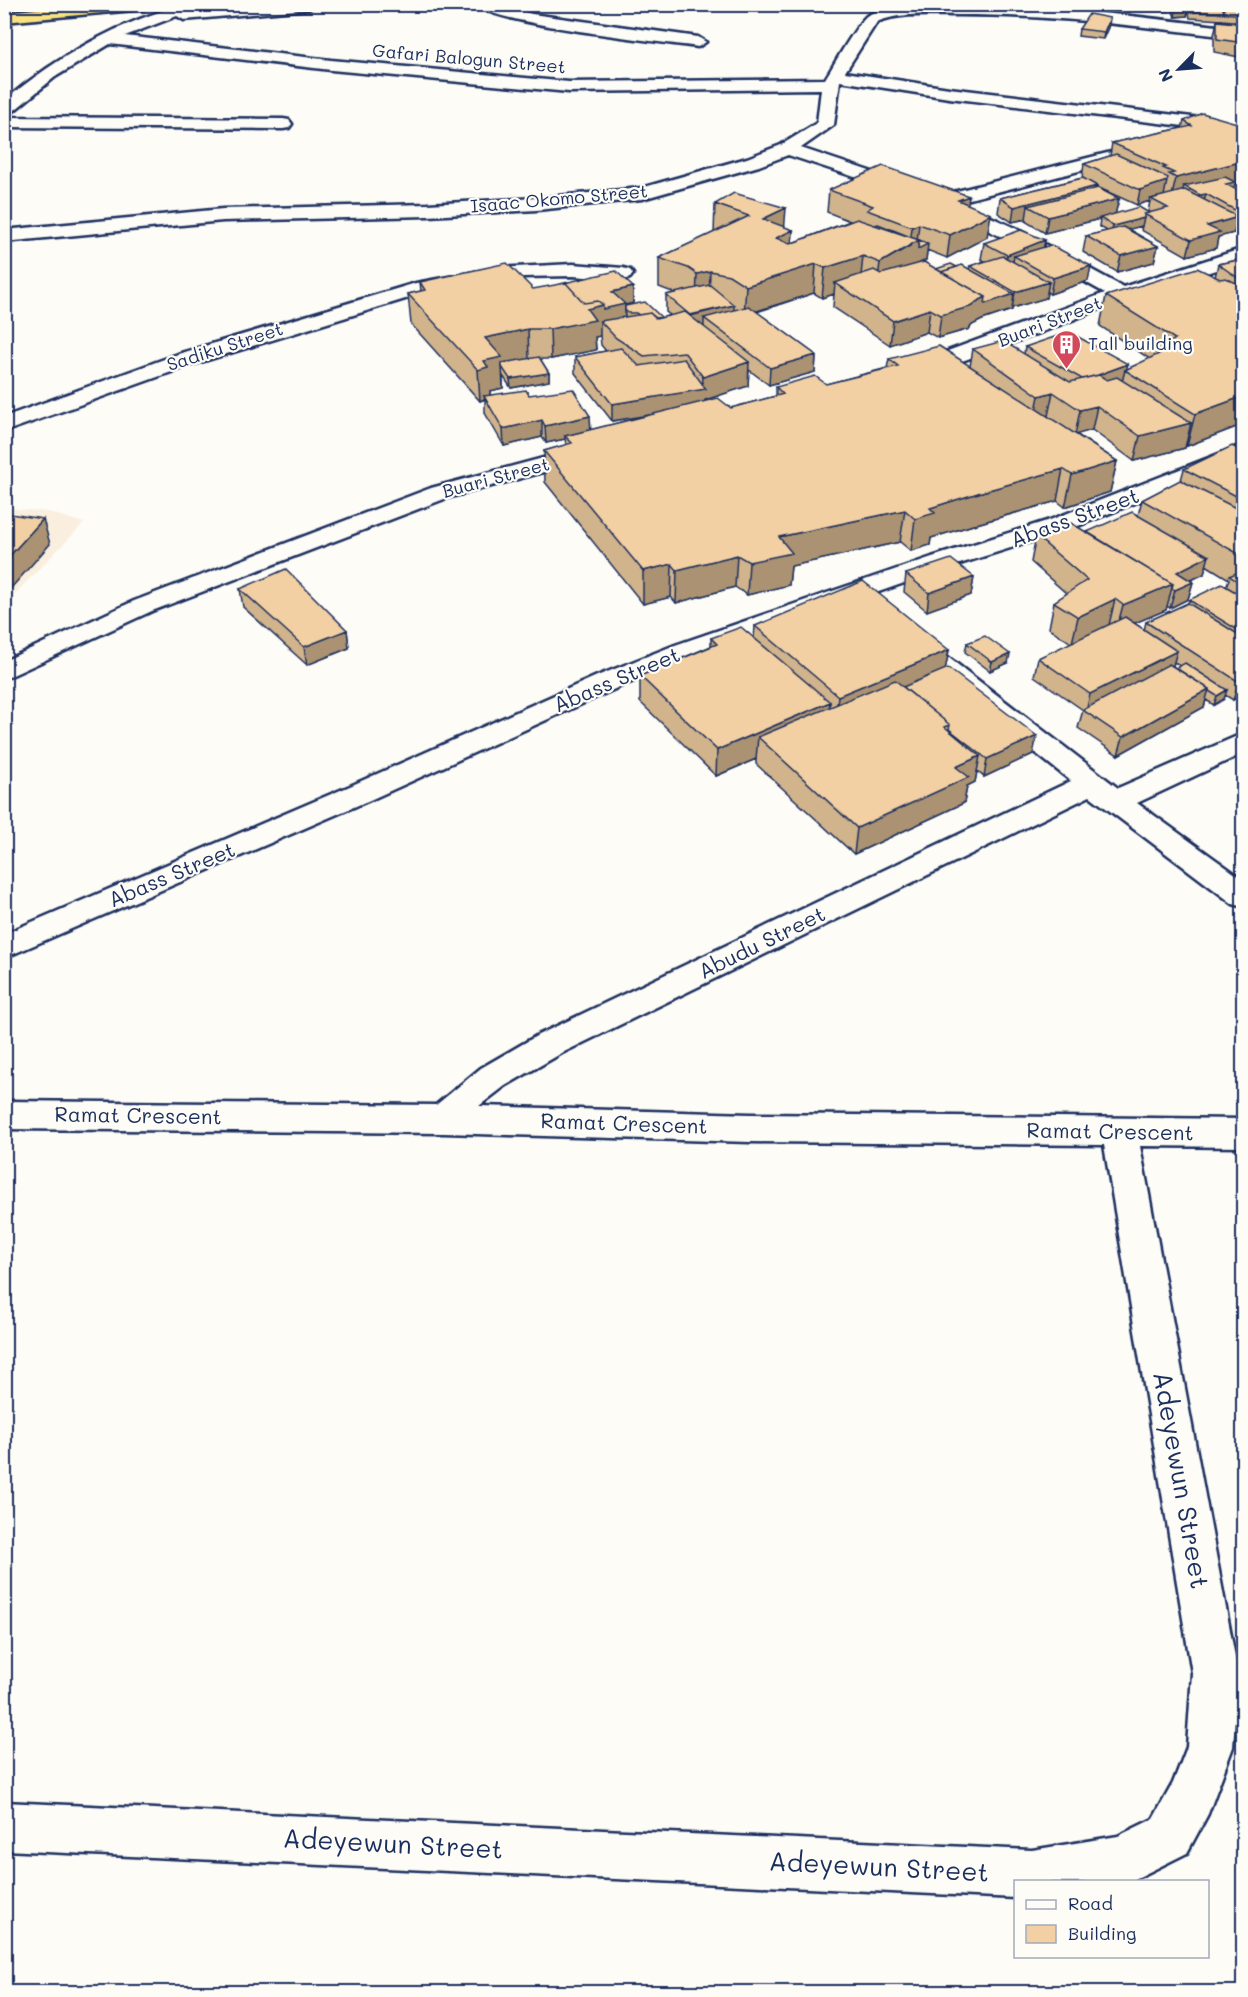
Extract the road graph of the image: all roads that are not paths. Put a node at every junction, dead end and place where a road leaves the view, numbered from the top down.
1 (145, 4) edge
2 (206, 4) edge
3 (309, 4) edge
4 (482, 4) edge
5 (164, 16) junction
6 (4, 17) edge
7 (1244, 34) edge
8 (107, 39) junction
9 (698, 42) dead end
10 (833, 80) junction
11 (4, 110) edge
12 (4, 122) edge
13 (283, 124) dead end
14 (1244, 132) edge
15 (1144, 148) edge
16 (787, 149) junction
17 (938, 201) junction
18 (4, 236) edge
19 (1244, 254) edge
20 (622, 274) edge
21 (1121, 294) junction
22 (931, 367) junction
23 (898, 376) edge
24 (951, 380) edge
25 (4, 425) edge
26 (610, 448) edge
27 (1244, 451) edge
28 (851, 594) junction
29 (4, 671) edge
30 (1244, 742) edge
31 (1103, 792) junction
32 (1244, 896) edge
33 (4, 947) edge
34 (4, 1115) edge
35 (444, 1119) junction
36 (1119, 1132) junction
37 (1242, 1132) edge
38 (4, 1826) edge

1 - 6 highway
2 - 5 street
3 - 5 street
4 - 9 street
5 - 8 street
7 - 10 street, Isaac Okomo Street
8 - 10 street, Gafari Balogun Street
8 - 11 street
10 - 14 street, Gafari Balogun Street
10 - 16 street, Isaac Okomo Street
12 - 13 street
15 - 17 street
16 - 17 street
16 - 18 street, Isaac Okomo Street
17 - 21 street
19 - 21 street, Buari Street
20 - 25 street, Sadiku Street
21 - 22 street, Buari Street
22 - 23 street, Buari Street
22 - 24 street
26 - 29 street, Buari Street
27 - 28 street, Abass Street
28 - 31 street
28 - 33 street, Abass Street
30 - 31 street, Abudu Street
31 - 32 street
31 - 35 street, Abudu Street
34 - 35 street, Ramat Crescent
35 - 36 street, Ramat Crescent
36 - 37 street, Ramat Crescent
36 - 38 street, Adeyewun Street

